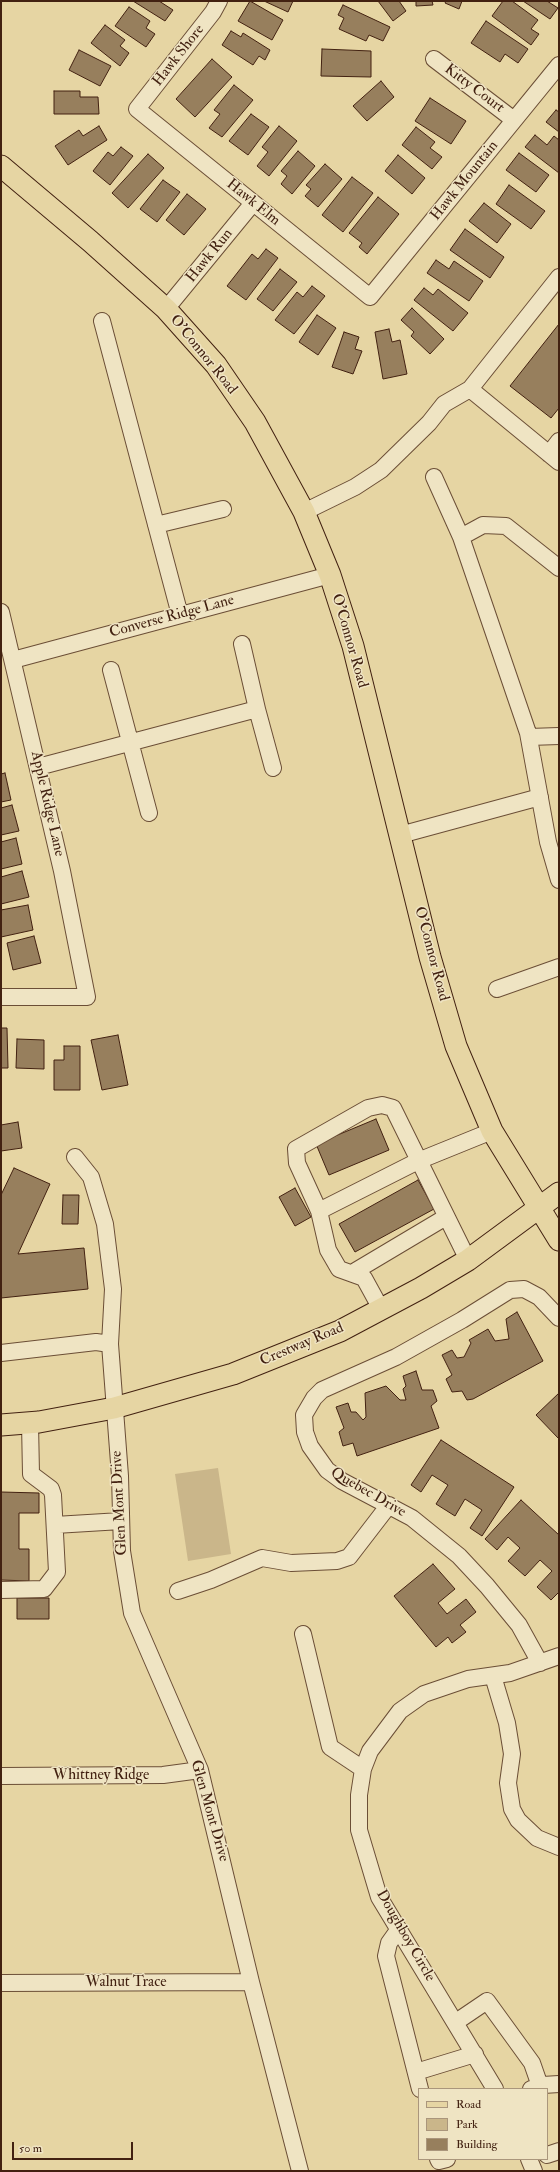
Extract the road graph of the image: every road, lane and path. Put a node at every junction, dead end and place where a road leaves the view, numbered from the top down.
1 (219, 1) edge
2 (434, 59) dead end
3 (559, 65) edge
4 (136, 109) joint
5 (514, 120) junction
6 (1, 166) edge
7 (253, 203) junction
8 (559, 277) edge
9 (370, 298) joint
10 (166, 309) junction
11 (102, 320) dead end
12 (470, 389) junction
13 (559, 441) edge
14 (554, 458) edge
15 (434, 477) dead end
16 (223, 509) dead end
17 (304, 512) junction
18 (156, 525) junction
19 (461, 537) junction
20 (559, 568) edge
21 (330, 575) junction
22 (1, 612) edge
23 (180, 615) junction
24 (242, 644) dead end
25 (13, 660) junction
26 (111, 670) dead end
27 (258, 709) junction
28 (559, 736) edge
29 (528, 737) junction
30 (130, 742) junction
31 (38, 767) junction
32 (273, 768) dead end
33 (540, 797) junction
34 (149, 813) dead end
35 (400, 835) junction
36 (559, 880) edge
37 (559, 967) edge
38 (497, 989) dead end
39 (1, 997) edge
40 (492, 1131) junction
41 (75, 1157) dead end
42 (418, 1161) junction
43 (559, 1193) edge
44 (539, 1208) junction
45 (319, 1211) junction
46 (446, 1217) junction
47 (559, 1240) edge
48 (468, 1260) junction
49 (352, 1273) junction
50 (381, 1309) junction
51 (559, 1318) edge
52 (110, 1344) junction
53 (1, 1353) edge
54 (114, 1408) junction
55 (30, 1423) junction
56 (1, 1425) edge
57 (388, 1505) junction
58 (121, 1521) junction
59 (55, 1525) junction
60 (1, 1590) edge
61 (178, 1591) dead end
62 (303, 1634) dead end
63 (559, 1656) edge
64 (540, 1663) junction
65 (493, 1676) junction
66 (363, 1769) junction
67 (200, 1770) junction
68 (1, 1776) edge
69 (559, 1847) edge
70 (399, 1929) junction
71 (251, 1982) junction
72 (1, 1983) edge
73 (456, 2022) junction
74 (475, 2054) junction
75 (416, 2072) junction
76 (559, 2084) edge
77 (420, 2088) edge
78 (494, 2088) edge
79 (536, 2088) edge
80 (559, 2151) edge
81 (548, 2155) edge
82 (300, 2171) edge

1 - 4 street, Hawk Shore
2 - 5 street, Kitty Court
3 - 5 street, Hawk Mountain
4 - 7 street, Hawk Elm
5 - 9 street, Hawk Mountain
6 - 10 main road, O'Connor Road
7 - 9 street, Hawk Elm
7 - 10 street, Hawk Run
8 - 12 street
10 - 17 main road, O'Connor Road
11 - 18 street
12 - 14 street
12 - 17 street
13 - 14 street
15 - 19 street
16 - 18 street
17 - 21 main road, O'Connor Road
18 - 23 street
19 - 20 street
19 - 29 street
21 - 23 street, Converse Ridge Lane
21 - 35 main road, O'Connor Road
22 - 25 street, Apple Ridge Lane
23 - 25 street, Converse Ridge Lane
24 - 27 street
25 - 31 street, Apple Ridge Lane
26 - 30 street
27 - 30 street
27 - 32 street
28 - 29 street
29 - 33 street
30 - 31 street
30 - 34 street
31 - 39 street, Apple Ridge Lane
33 - 35 street
33 - 36 street
35 - 40 main road, O'Connor Road
37 - 38 street
40 - 42 street
40 - 44 main road, O'Connor Road
41 - 52 street, Glen Mont Drive
42 - 45 street
42 - 45 street
42 - 46 street
43 - 44 main road, Crestway Road
44 - 47 main road
44 - 48 main road, Crestway Road
45 - 49 street
46 - 48 street
46 - 49 street
48 - 50 main road, Crestway Road
49 - 50 street
50 - 54 main road, Crestway Road
51 - 57 street, Quebec Drive
52 - 53 street
52 - 54 street, Glen Mont Drive
54 - 55 main road, Crestway Road
54 - 58 street, Glen Mont Drive
55 - 56 main road, Crestway Road
55 - 59 street
57 - 61 street
57 - 64 street, Quebec Drive
58 - 59 street
58 - 67 street, Glen Mont Drive
59 - 60 street
62 - 66 street
63 - 64 street, Doughboy Circle
64 - 65 street, Doughboy Circle
65 - 66 street, Doughboy Circle
65 - 69 street
66 - 70 street, Doughboy Circle
67 - 68 street, Whittney Ridge
67 - 71 street, Glen Mont Drive
70 - 73 street, Doughboy Circle
70 - 75 street
71 - 72 street, Walnut Trace
71 - 82 street, Glen Mont Drive
73 - 74 street, Doughboy Circle
73 - 79 street
74 - 75 street
74 - 78 street, Doughboy Circle
75 - 77 street
76 - 79 street
80 - 81 street

